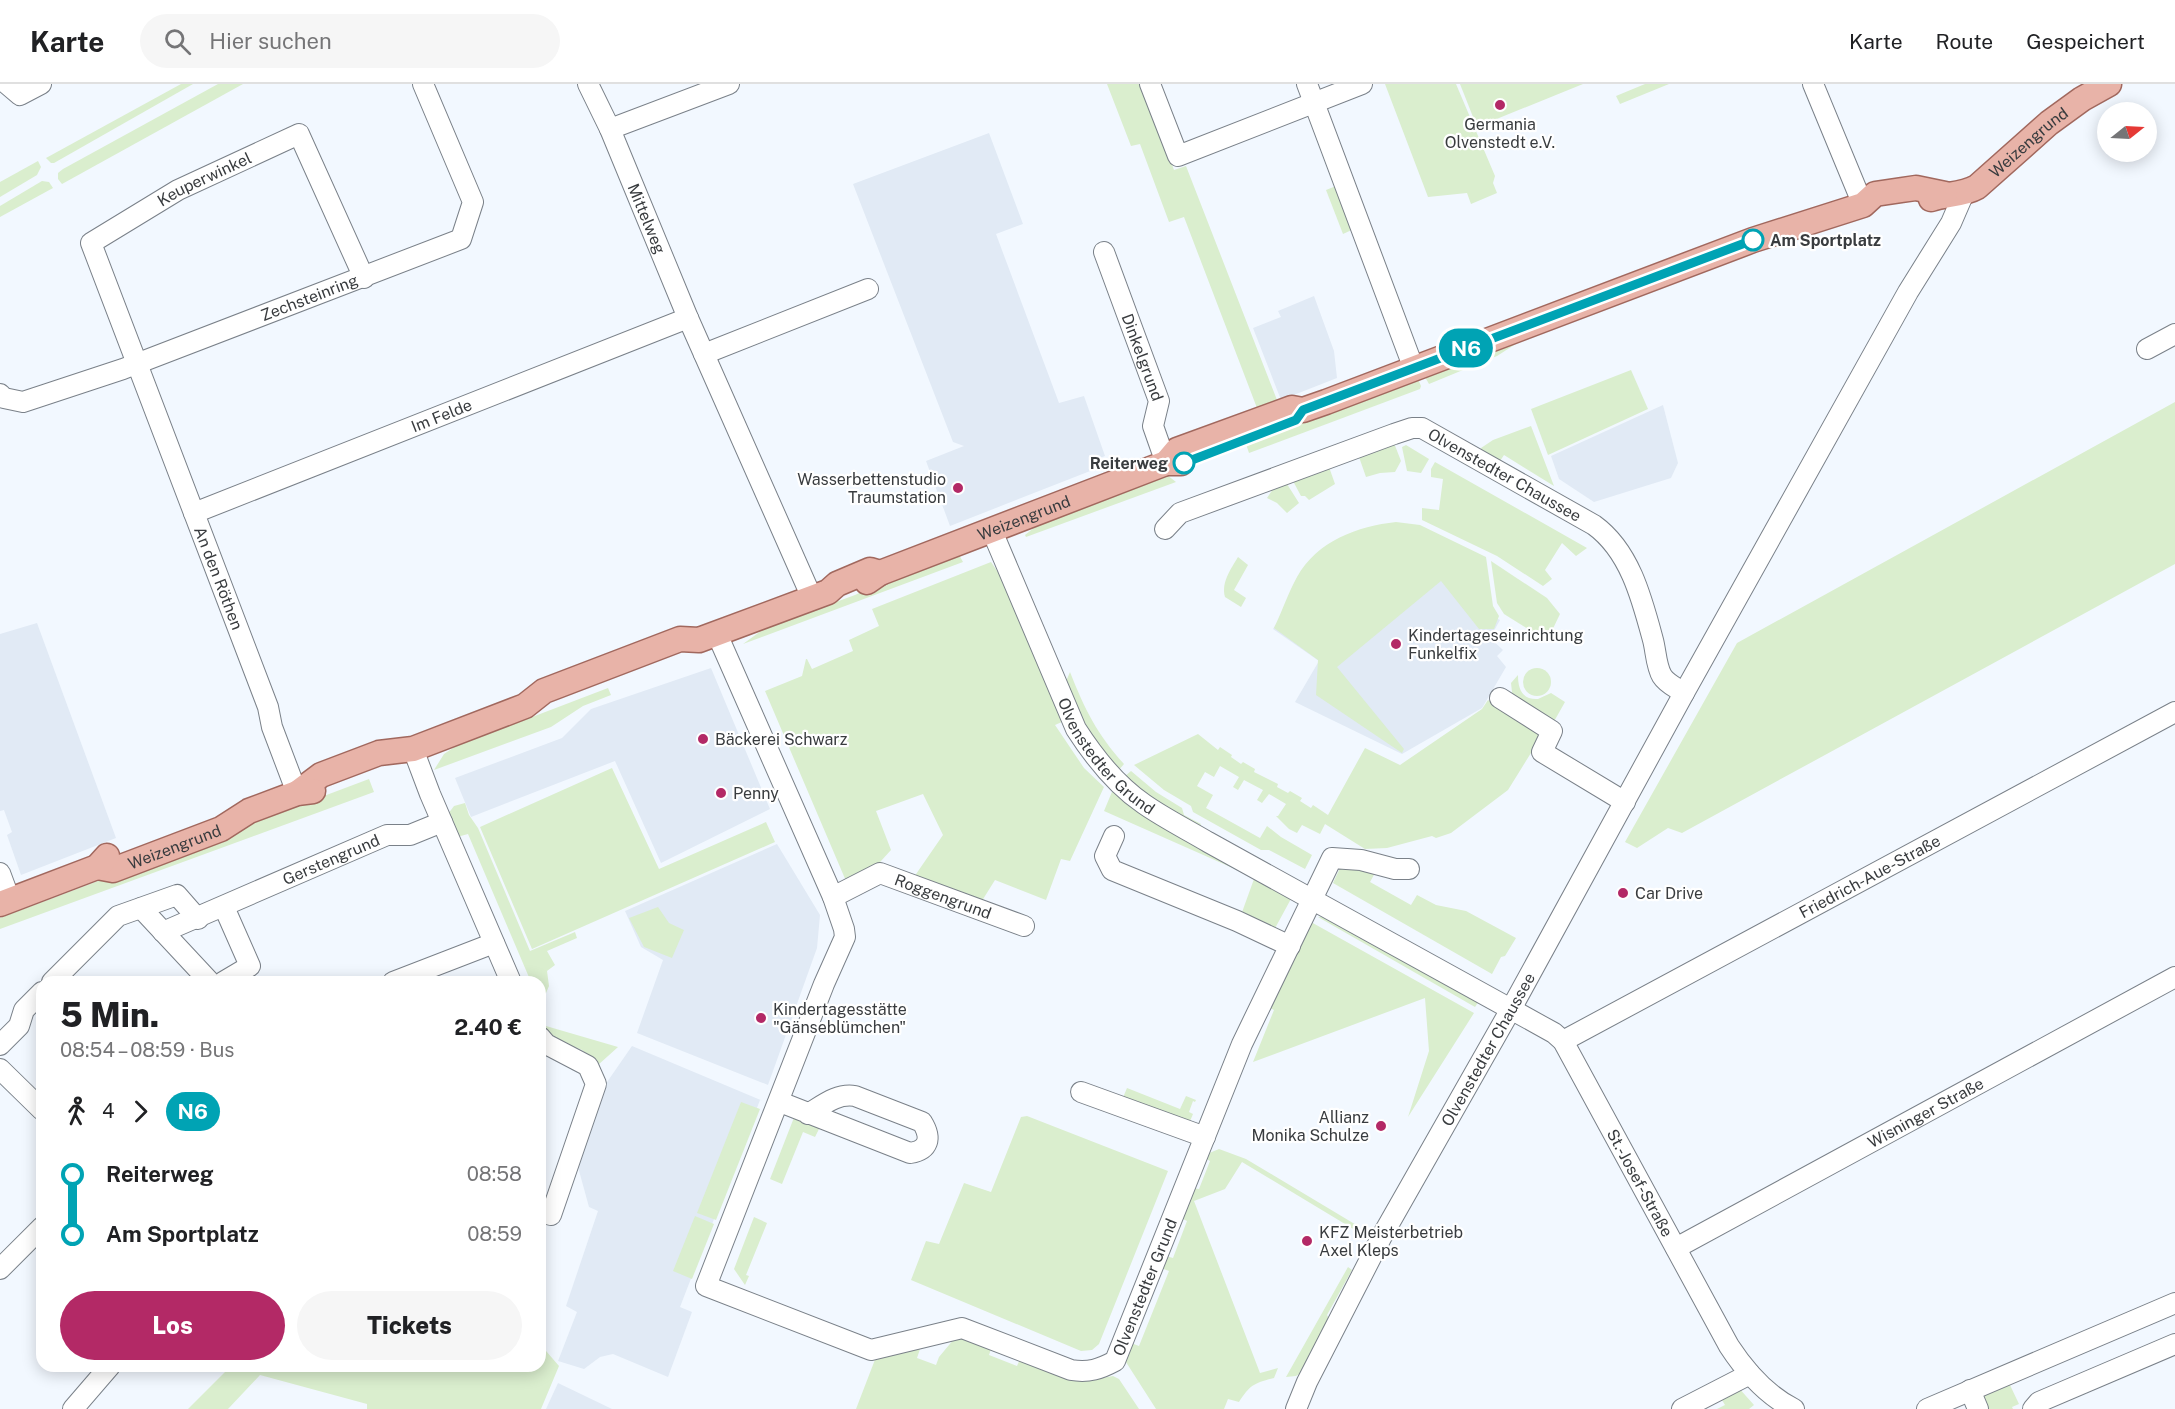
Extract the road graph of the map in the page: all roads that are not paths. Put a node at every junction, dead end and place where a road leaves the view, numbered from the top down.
1 (8, 84) edge
2 (41, 84) edge
3 (423, 84) edge
4 (588, 84) edge
5 (729, 84) edge
6 (1150, 84) edge
7 (1362, 84) edge
8 (1813, 84) edge
9 (2109, 84) edge
10 (1310, 93) edge
11 (610, 129) junction
12 (1955, 194) junction
13 (1863, 205) junction
14 (1104, 252) dead end
15 (364, 278) junction
16 (868, 289) dead end
17 (688, 318) junction
18 (2175, 334) edge
19 (2147, 349) dead end
20 (704, 354) junction
21 (137, 364) junction
22 (1414, 369) junction
23 (0, 394) edge
24 (1167, 463) junction
25 (194, 513) junction
26 (1165, 529) dead end
27 (992, 531) junction
28 (820, 595) junction
29 (708, 637) junction
30 (1684, 693) junction
31 (1500, 698) dead end
32 (2175, 712) edge
33 (413, 748) junction
34 (297, 793) junction
35 (1625, 802) junction
36 (442, 822) junction
37 (1114, 836) dead end
38 (1409, 869) dead end
39 (0, 873) edge
40 (832, 897) junction
41 (1313, 900) junction
42 (5, 902) edge
43 (224, 907) junction
44 (141, 908) junction
45 (198, 919) junction
46 (1024, 926) dead end
47 (163, 932) junction
48 (495, 943) junction
49 (1290, 946) junction
50 (58, 976) edge
51 (204, 976) edge
52 (233, 976) edge
53 (409, 976) edge
54 (509, 976) edge
55 (2175, 977) edge
56 (36, 998) edge
57 (1511, 1009) junction
58 (1563, 1041) junction
59 (546, 1044) edge
60 (0, 1045) edge
61 (0, 1069) edge
62 (1081, 1092) dead end
63 (780, 1102) junction
64 (36, 1104) edge
65 (808, 1114) junction
66 (1205, 1137) junction
67 (546, 1213) edge
68 (36, 1233) edge
69 (1676, 1248) junction
70 (0, 1269) edge
71 (2175, 1303) edge
72 (2175, 1344) edge
73 (105, 1372) edge
74 (1750, 1374) junction
75 (1971, 1390) junction
76 (74, 1409) edge
77 (1296, 1409) edge
78 (1682, 1409) edge
79 (1794, 1409) edge
80 (1927, 1409) edge
81 (1978, 1409) edge
82 (2033, 1409) edge

1 - 2 street
3 - 15 street, Zechsteinring
4 - 11 street, Mittelweg
5 - 11 street
6 - 10 street
7 - 10 street
8 - 13 street
9 - 12 main road, Weizengrund
10 - 22 street
11 - 17 street, Mittelweg
12 - 13 main road, Weizengrund
12 - 30 street, Olvenstedter Chaussee
13 - 22 main road, Weizengrund
14 - 24 street, Dinkelgrund
15 - 21 street, Zechsteinring
15 - 21 street, Keuperwinkel
16 - 20 street
17 - 20 street, Mittelweg
17 - 25 street, Im Felde
18 - 19 street
20 - 28 street, Mittelweg
21 - 23 street, Zechsteinring
21 - 25 street, An den Röthen
22 - 24 main road, Weizengrund
24 - 27 main road, Weizengrund
25 - 34 street, An den Röthen
26 - 30 street, Olvenstedter Chaussee
27 - 28 main road, Weizengrund
27 - 41 street, Olvenstedter Grund
28 - 29 main road, Weizengrund
29 - 33 main road, Weizengrund
29 - 40 street
30 - 35 street, Olvenstedter Chaussee
31 - 35 street
32 - 58 street, Friedrich-Aue-Straße
33 - 34 main road, Weizengrund
33 - 36 street
34 - 42 main road, Weizengrund
35 - 57 street, Olvenstedter Chaussee
36 - 43 street, Gerstengrund
36 - 48 street
37 - 49 street
38 - 41 street, Olvenstedter Grund
39 - 42 street
40 - 46 street, Roggengrund
40 - 63 street
41 - 49 street, Olvenstedter Grund
41 - 57 street, Olvenstedter Grund
43 - 45 street, Gerstengrund
43 - 52 street
44 - 45 street
44 - 47 street
44 - 50 street
45 - 47 street, Gerstengrund
47 - 51 street
48 - 53 street
48 - 54 street
49 - 66 street, Olvenstedter Grund
55 - 69 street, Wisninger Straße
56 - 60 street
57 - 58 street, St.-Josef-Straße
57 - 77 street, Olvenstedter Chaussee
58 - 69 street, St.-Josef-Straße
59 - 67 street
61 - 64 street
62 - 66 street
63 - 65 street
63 - 66 street, Olvenstedter Grund
65 - 65 street
68 - 70 street
69 - 74 street, St.-Josef-Straße
71 - 75 street
72 - 82 street
73 - 76 street
74 - 78 street
74 - 79 street, St.-Josef-Straße
75 - 80 street
75 - 81 street

